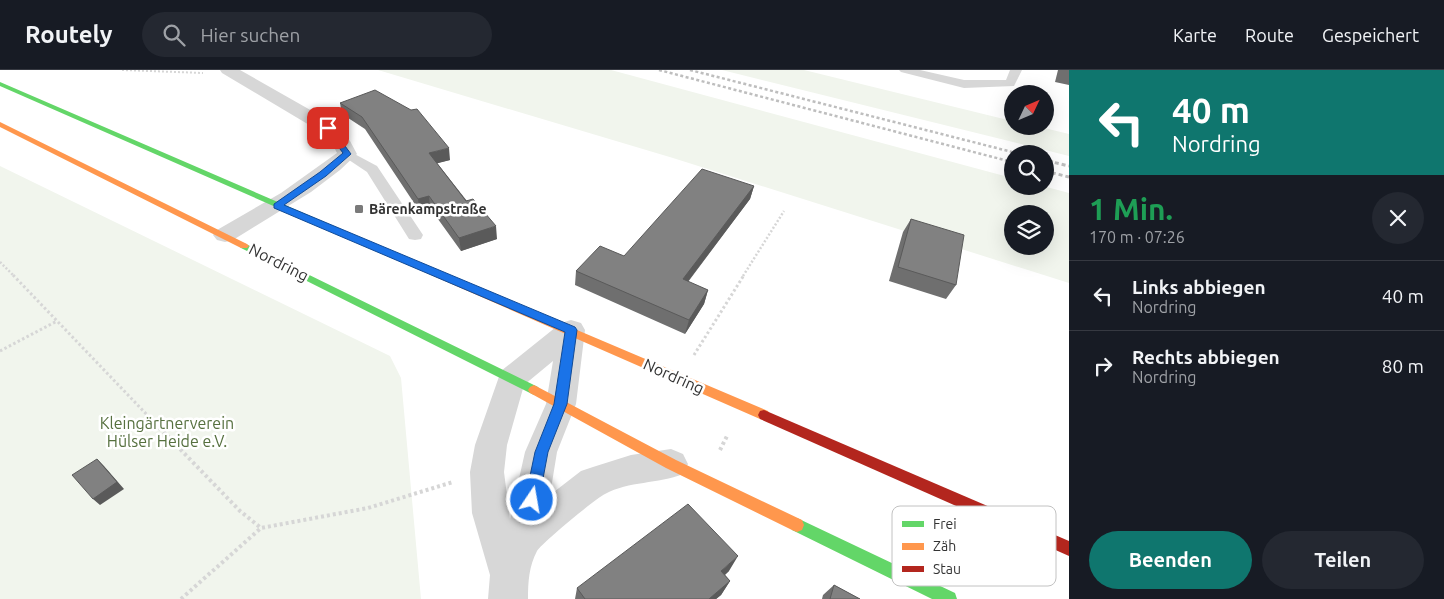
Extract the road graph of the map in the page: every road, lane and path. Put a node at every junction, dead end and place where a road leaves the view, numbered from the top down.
1 (122, 70) edge
2 (905, 70) edge
3 (1016, 70) edge
4 (229, 71) edge
5 (0, 84) edge
6 (0, 124) edge
7 (347, 154) junction
8 (277, 206) junction
9 (784, 211) dead end
10 (226, 235) junction
11 (415, 235) dead end
12 (0, 262) edge
13 (58, 321) junction
14 (571, 330) junction
15 (0, 351) edge
16 (679, 378) junction
17 (511, 379) junction
18 (561, 404) junction
19 (742, 405) junction
20 (671, 464) junction
21 (487, 472) junction
22 (705, 480) junction
23 (974, 506) edge
24 (260, 528) junction
25 (524, 537) junction
26 (1056, 544) edge
27 (1069, 550) edge
28 (892, 571) edge
29 (922, 586) edge
30 (508, 587) edge
31 (181, 599) edge
32 (949, 599) edge

1 - 4 path
2 - 3 lane
4 - 7 street
5 - 8 main road, Nordring
6 - 10 main road, Nordring
7 - 8 street, Nordring
7 - 11 lane
8 - 10 street, Nordring
8 - 14 main road, Nordring
9 - 16 path
10 - 17 main road, Nordring
12 - 13 path
13 - 15 path
13 - 24 path
14 - 16 main road, Nordring
14 - 17 street
14 - 18 street
16 - 19 main road, Nordring
17 - 18 main road, Nordring
17 - 21 street
18 - 20 main road, Nordring
18 - 25 street
19 - 22 path
19 - 23 main road, Nordring
20 - 22 main road, Nordring
20 - 25 street
21 - 24 path
21 - 30 street
22 - 28 main road, Nordring
24 - 31 path
25 - 30 street
26 - 27 main road, Nordring
29 - 32 main road, Nordring

